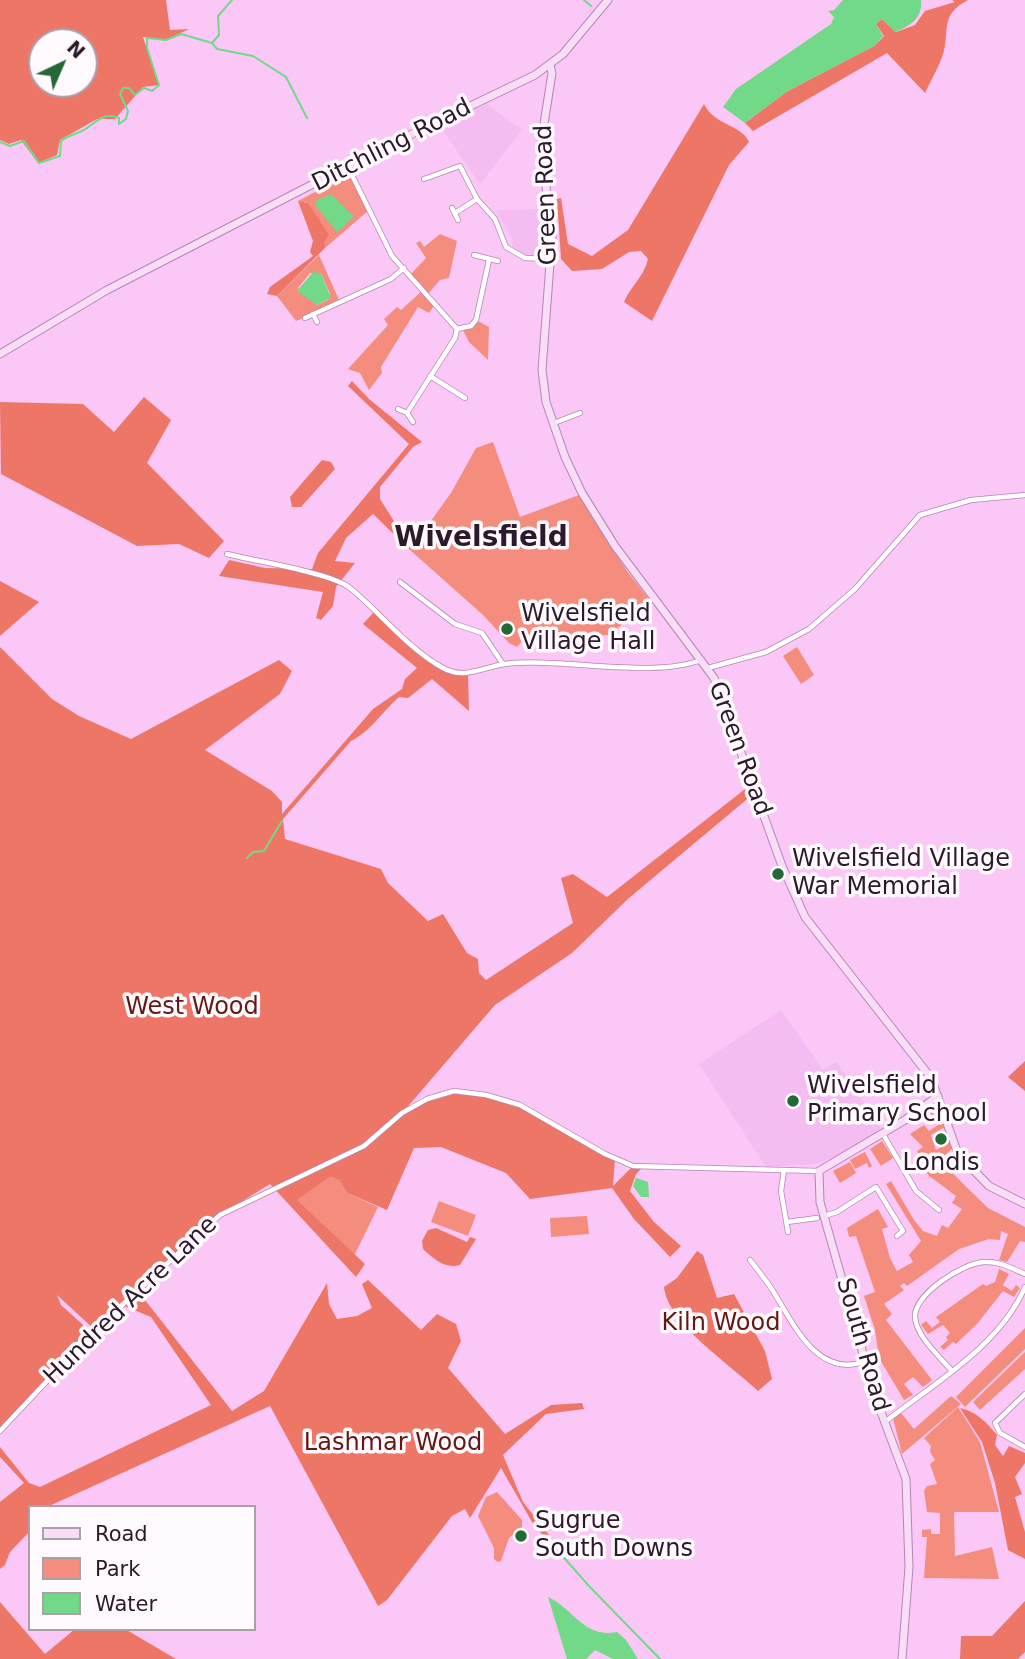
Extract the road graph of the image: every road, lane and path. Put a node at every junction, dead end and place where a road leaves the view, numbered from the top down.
1 (608, 0) edge
2 (550, 65) junction
3 (348, 167) junction
4 (424, 179) dead end
5 (477, 199) junction
6 (458, 220) dead end
7 (474, 255) dead end
8 (551, 259) junction
9 (489, 260) junction
10 (498, 261) dead end
11 (404, 268) junction
12 (313, 314) junction
13 (305, 318) dead end
14 (317, 322) dead end
15 (457, 329) junction
16 (0, 354) edge
17 (430, 376) junction
18 (465, 398) dead end
19 (398, 409) dead end
20 (407, 413) junction
21 (580, 413) dead end
22 (413, 422) dead end
23 (553, 424) junction
24 (1025, 495) edge
25 (227, 554) dead end
26 (400, 582) dead end
27 (702, 660) junction
28 (503, 664) junction
29 (708, 668) junction
30 (938, 1096) junction
31 (883, 1134) junction
32 (784, 1170) junction
33 (819, 1171) junction
34 (1025, 1204) edge
35 (939, 1210) dead end
36 (820, 1217) junction
37 (787, 1222) junction
38 (788, 1232) dead end
39 (897, 1236) dead end
40 (750, 1260) dead end
41 (1025, 1274) edge
42 (1025, 1287) edge
43 (865, 1361) junction
44 (951, 1371) junction
45 (1025, 1394) edge
46 (885, 1422) junction
47 (0, 1431) edge
48 (1025, 1447) edge
49 (902, 1659) edge

1 - 2 street, Ditchling Road
2 - 3 street, Ditchling Road
2 - 8 street, Green Road
3 - 11 street
3 - 16 street, Ditchling Road
4 - 5 street
5 - 6 street
5 - 8 street
7 - 9 street
8 - 23 street, Green Road
9 - 10 street
9 - 15 street
11 - 12 street
11 - 15 street
12 - 13 street
12 - 14 street
15 - 17 street
17 - 18 street
17 - 20 street
19 - 20 street
20 - 22 street
21 - 23 street
23 - 27 street, Green Road
24 - 29 street
25 - 28 street
26 - 28 street
27 - 28 street
27 - 29 street, Green Road
29 - 30 street, Green Road
30 - 31 street
30 - 34 street, Green Road
31 - 33 street
31 - 35 street
32 - 33 street, Hundred Acre Lane
32 - 37 street
32 - 47 street, Hundred Acre Lane
33 - 36 street, South Road
36 - 37 street
36 - 39 street
36 - 43 street, South Road
37 - 38 street
40 - 43 street
41 - 44 street
42 - 44 street
43 - 46 street, South Road
44 - 46 street
45 - 48 street
46 - 49 street, South Road

